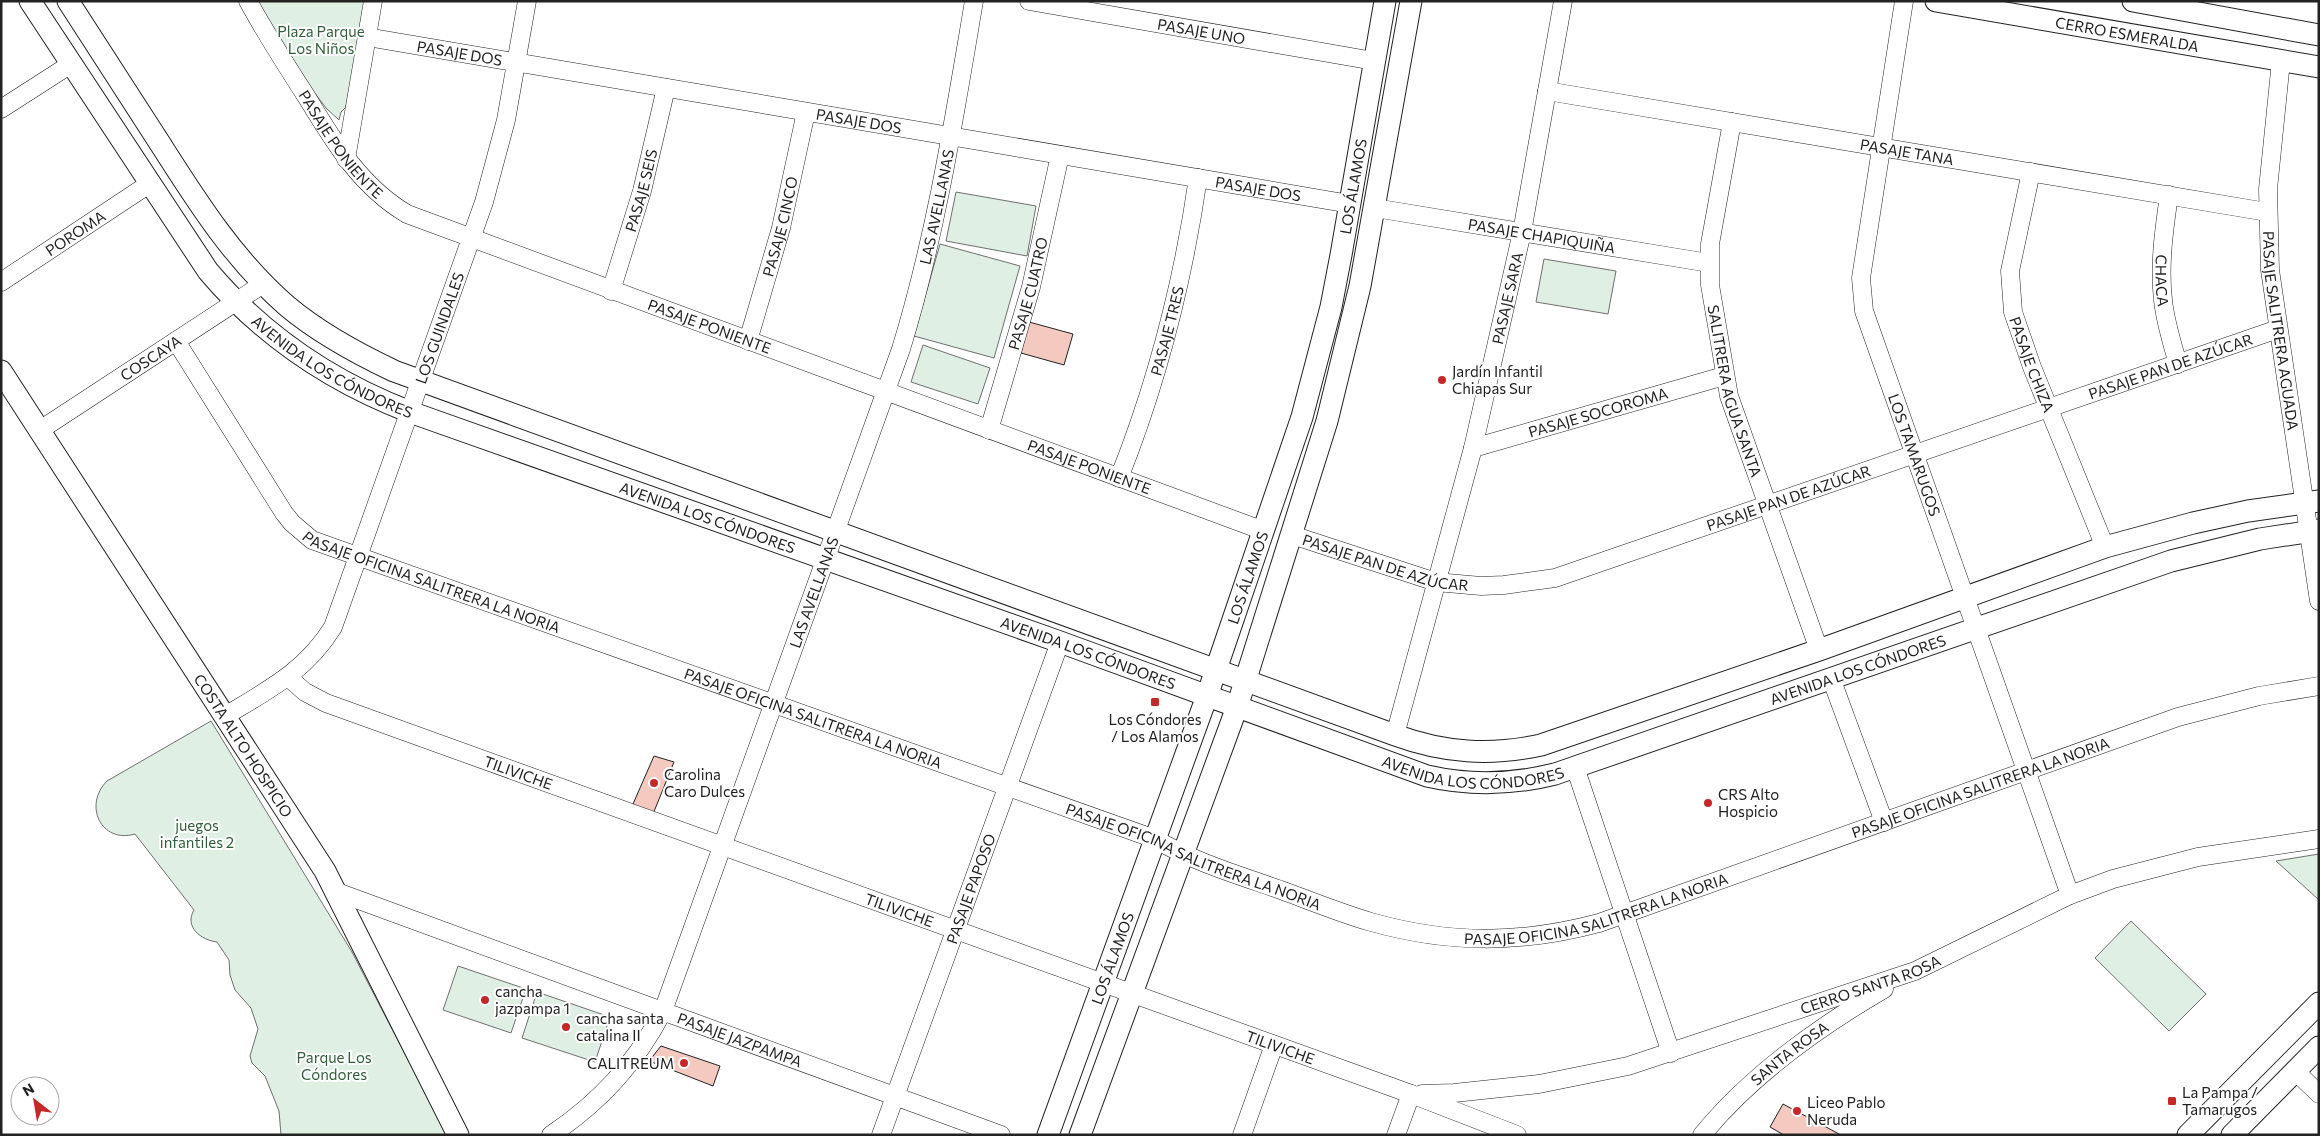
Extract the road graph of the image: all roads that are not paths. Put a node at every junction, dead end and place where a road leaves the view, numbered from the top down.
1 (30, 1) edge
2 (68, 1) edge
3 (248, 1) edge
4 (373, 1) edge
5 (527, 1) edge
6 (974, 1) edge
7 (1029, 1) edge
8 (1385, 1) edge
9 (1412, 1) edge
10 (1563, 1) edge
11 (1904, 1) edge
12 (1936, 1) edge
13 (2133, 1) edge
14 (2319, 35) edge
15 (367, 37) junction
16 (2281, 60) junction
17 (1374, 61) junction
18 (516, 63) junction
19 (71, 64) junction
20 (2319, 67) edge
21 (666, 88) junction
22 (1547, 90) junction
23 (1, 109) edge
24 (806, 112) junction
25 (1732, 122) junction
26 (951, 136) junction
27 (1881, 147) junction
28 (1060, 155) junction
29 (346, 159) junction
30 (2031, 172) junction
31 (1198, 178) junction
32 (149, 184) junction
33 (2169, 195) junction
34 (1350, 204) junction
35 (1375, 208) junction
36 (2267, 212) junction
37 (1522, 232) junction
38 (471, 239) junction
39 (1709, 263) junction
40 (1, 282) edge
41 (263, 284) junction
42 (611, 291) junction
43 (236, 302) junction
44 (2278, 329) junction
45 (176, 341) junction
46 (748, 341) junction
47 (2178, 364) junction
48 (1, 371) edge
49 (1724, 376) junction
50 (421, 381) junction
51 (887, 392) junction
52 (2049, 408) junction
53 (410, 412) junction
54 (40, 430) junction
55 (989, 430) junction
56 (1473, 448) junction
57 (1914, 455) junction
58 (1119, 478) junction
59 (2311, 502) edge
60 (1767, 506) junction
61 (1264, 531) junction
62 (2314, 531) edge
63 (837, 532) junction
64 (1292, 535) junction
65 (2105, 547) junction
66 (358, 557) junction
67 (827, 560) junction
68 (1436, 582) junction
69 (1965, 598) junction
70 (2319, 601) edge
71 (1976, 628) junction
72 (1060, 642) junction
73 (1819, 650) junction
74 (1216, 669) junction
75 (288, 677) junction
76 (1832, 678) junction
77 (1246, 680) junction
78 (2319, 686) edge
79 (1207, 696) junction
80 (774, 704) junction
81 (1237, 707) junction
82 (225, 716) junction
83 (1394, 735) junction
84 (1575, 767) junction
85 (2026, 771) junction
86 (1008, 787) junction
87 (1884, 822) junction
88 (1155, 839) junction
89 (2319, 839) edge
90 (723, 846) junction
91 (1182, 855) junction
92 (337, 892) junction
93 (2070, 895) junction
94 (1625, 915) junction
95 (956, 930) junction
96 (1915, 971) junction
97 (1102, 983) junction
98 (1132, 993) junction
99 (2319, 1003) edge
100 (663, 1011) junction
101 (1274, 1045) junction
102 (2319, 1047) edge
103 (1671, 1053) junction
104 (2295, 1071) junction
105 (1411, 1094) junction
106 (2319, 1094) edge
107 (896, 1096) junction
108 (458, 1135) edge
109 (551, 1135) edge
110 (882, 1135) edge
111 (1002, 1135) edge
112 (1048, 1135) edge
113 (1080, 1135) edge
114 (1242, 1135) edge
115 (1396, 1135) edge
116 (1516, 1135) edge
117 (1702, 1135) edge
118 (2188, 1135) edge
119 (2232, 1135) edge

1 - 19 street, AVENIDA LOS CÓNDORES
2 - 41 street, AVENIDA LOS CÓNDORES
3 - 29 street, PASAJE PONIENTE
4 - 15 street
5 - 18 street, LOS GUINDALES
6 - 26 street, LAS AVELLANAS
7 - 17 street, PASAJE UNO
8 - 17 street, LOS ÁLAMOS
9 - 35 street, LOS ÁLAMOS
10 - 22 street, PASAJE SARA
11 - 27 street, LOS TAMARUGOS
12 - 16 street, CERRO ESMERALDA
13 - 14 street
15 - 18 street, PASAJE DOS
15 - 29 street
16 - 20 street, CERRO ESMERALDA
16 - 36 street, PASAJE SALITRERA AGUADA
17 - 34 street, LOS ÁLAMOS
18 - 21 street, PASAJE DOS
18 - 38 street, LOS GUINDALES
19 - 23 street
19 - 32 street, AVENIDA LOS CÓNDORES
21 - 24 street, PASAJE DOS
21 - 42 street, PASAJE SEIS
22 - 25 street, PASAJE TANA
22 - 37 street, PASAJE SARA
24 - 26 street, PASAJE DOS
24 - 46 street, PASAJE CINCO
25 - 27 street, PASAJE TANA
25 - 39 street, SALITRERA AGUA SANTA
26 - 28 street, PASAJE DOS
26 - 51 street, LAS AVELLANAS
27 - 30 street, PASAJE TANA
27 - 57 street, LOS TAMARUGOS
28 - 31 street, PASAJE DOS
28 - 55 street, PASAJE CUATRO
29 - 38 street, PASAJE PONIENTE
30 - 33 street, PASAJE TANA
30 - 52 street, PASAJE CHIZA
31 - 34 street, PASAJE DOS
31 - 58 street, PASAJE TRES
32 - 40 street, POROMA
32 - 43 street, AVENIDA LOS CÓNDORES
33 - 36 street, PASAJE TANA
33 - 47 street, CHACA
34 - 61 street, LOS ÁLAMOS
35 - 37 street, PASAJE CHAPIQUIÑA
35 - 64 street, LOS ÁLAMOS
36 - 44 street, PASAJE SALITRERA AGUADA
37 - 39 street, PASAJE CHAPIQUIÑA
37 - 56 street, PASAJE SARA
38 - 42 street, PASAJE PONIENTE
38 - 50 street, LOS GUINDALES
39 - 49 street, SALITRERA AGUA SANTA
41 - 43 street, COSCAYA
41 - 50 street, AVENIDA LOS CÓNDORES
42 - 46 street, PASAJE PONIENTE
43 - 45 street, COSCAYA
43 - 53 street, AVENIDA LOS CÓNDORES
44 - 47 street, PASAJE PAN DE AZÚCAR
44 - 59 street, PASAJE SALITRERA AGUADA
45 - 54 street, COSCAYA
45 - 66 street, PASAJE OFICINA SALITRERA LA NORIA
46 - 51 street, PASAJE PONIENTE
47 - 52 street, PASAJE PAN DE AZÚCAR
48 - 54 street, COSTA ALTO HOSPICIO
49 - 56 street, PASAJE SOCOROMA
49 - 60 street, SALITRERA AGUA SANTA
50 - 53 street, LOS GUINDALES
50 - 63 street, AVENIDA LOS CÓNDORES
51 - 55 street, PASAJE PONIENTE
51 - 63 street, LAS AVELLANAS
52 - 57 street, PASAJE PAN DE AZÚCAR
52 - 65 street, PASAJE CHIZA
53 - 66 street, LOS GUINDALES
53 - 67 street, AVENIDA LOS CÓNDORES
54 - 82 street, COSTA ALTO HOSPICIO
55 - 58 street, PASAJE PONIENTE
56 - 68 street, PASAJE SARA
57 - 60 street, PASAJE PAN DE AZÚCAR
57 - 69 street, LOS TAMARUGOS
58 - 61 street, PASAJE PONIENTE
59 - 62 street, PASAJE SALITRERA AGUADA
59 - 65 street, AVENIDA LOS CÓNDORES
60 - 68 street, PASAJE PAN DE AZÚCAR
60 - 73 street, SALITRERA AGUA SANTA
61 - 74 street, LOS ÁLAMOS
62 - 70 street, PASAJE SALITRERA AGUADA
62 - 71 street, AVENIDA LOS CÓNDORES
63 - 67 street, LAS AVELLANAS
63 - 74 street, AVENIDA LOS CÓNDORES
64 - 68 street, PASAJE PAN DE AZÚCAR
64 - 77 street, LOS ÁLAMOS
65 - 69 street, AVENIDA LOS CÓNDORES
66 - 75 street, LOS GUINDALES
66 - 80 street, PASAJE OFICINA SALITRERA LA NORIA
67 - 72 street, AVENIDA LOS CÓNDORES
67 - 80 street, LAS AVELLANAS
68 - 83 street, PASAJE SARA
69 - 71 street, LOS TAMARUGOS
69 - 73 street, AVENIDA LOS CÓNDORES
71 - 76 street, AVENIDA LOS CÓNDORES
71 - 85 street, LOS TAMARUGOS
72 - 79 street, AVENIDA LOS CÓNDORES
72 - 86 street, PASAJE PAPOSO
73 - 83 street, AVENIDA LOS CÓNDORES
74 - 77 street, AVENIDA LOS CÓNDORES
74 - 79 street, LOS ÁLAMOS
75 - 82 street, LOS GUINDALES
75 - 90 street, TILIVICHE
76 - 84 street, AVENIDA LOS CÓNDORES
76 - 87 street
77 - 81 street, LOS ÁLAMOS
77 - 83 street, AVENIDA LOS CÓNDORES
78 - 85 street, PASAJE OFICINA SALITRERA LA NORIA
79 - 81 street, AVENIDA LOS CÓNDORES
79 - 88 street, LOS ÁLAMOS
80 - 86 street, PASAJE OFICINA SALITRERA LA NORIA
80 - 90 street, LAS AVELLANAS
81 - 84 street, AVENIDA LOS CÓNDORES
81 - 91 street, LOS ÁLAMOS
82 - 92 street, COSTA ALTO HOSPICIO
84 - 94 street
85 - 87 street, PASAJE OFICINA SALITRERA LA NORIA
85 - 93 street, LOS TAMARUGOS
86 - 88 street, PASAJE OFICINA SALITRERA LA NORIA
86 - 95 street, PASAJE PAPOSO
87 - 94 street, PASAJE OFICINA SALITRERA LA NORIA
88 - 91 street, PASAJE OFICINA SALITRERA LA NORIA
88 - 97 street, LOS ÁLAMOS
89 - 93 street, CERRO SANTA ROSA
90 - 95 street, TILIVICHE
90 - 100 street, LAS AVELLANAS
91 - 94 street, PASAJE OFICINA SALITRERA LA NORIA
91 - 98 street, LOS ÁLAMOS
92 - 100 street, PASAJE JAZPAMPA
92 - 108 street, COSTA ALTO HOSPICIO
93 - 96 street, CERRO SANTA ROSA
94 - 103 street
95 - 97 street, TILIVICHE
95 - 107 street, PASAJE PAPOSO
96 - 103 street, CERRO SANTA ROSA
96 - 117 street, SANTA ROSA
97 - 98 street, TILIVICHE
97 - 112 street, LOS ÁLAMOS
98 - 101 street, TILIVICHE
98 - 113 street, LOS ÁLAMOS
99 - 118 street
100 - 107 street, PASAJE JAZPAMPA
100 - 109 street, LAS AVELLANAS
101 - 105 street, TILIVICHE
101 - 114 street
102 - 104 street
103 - 105 street, CERRO SANTA ROSA
104 - 106 street
104 - 119 street
105 - 115 street
105 - 116 street, TILIVICHE
107 - 110 street, PASAJE PAPOSO
107 - 111 street, PASAJE JAZPAMPA

